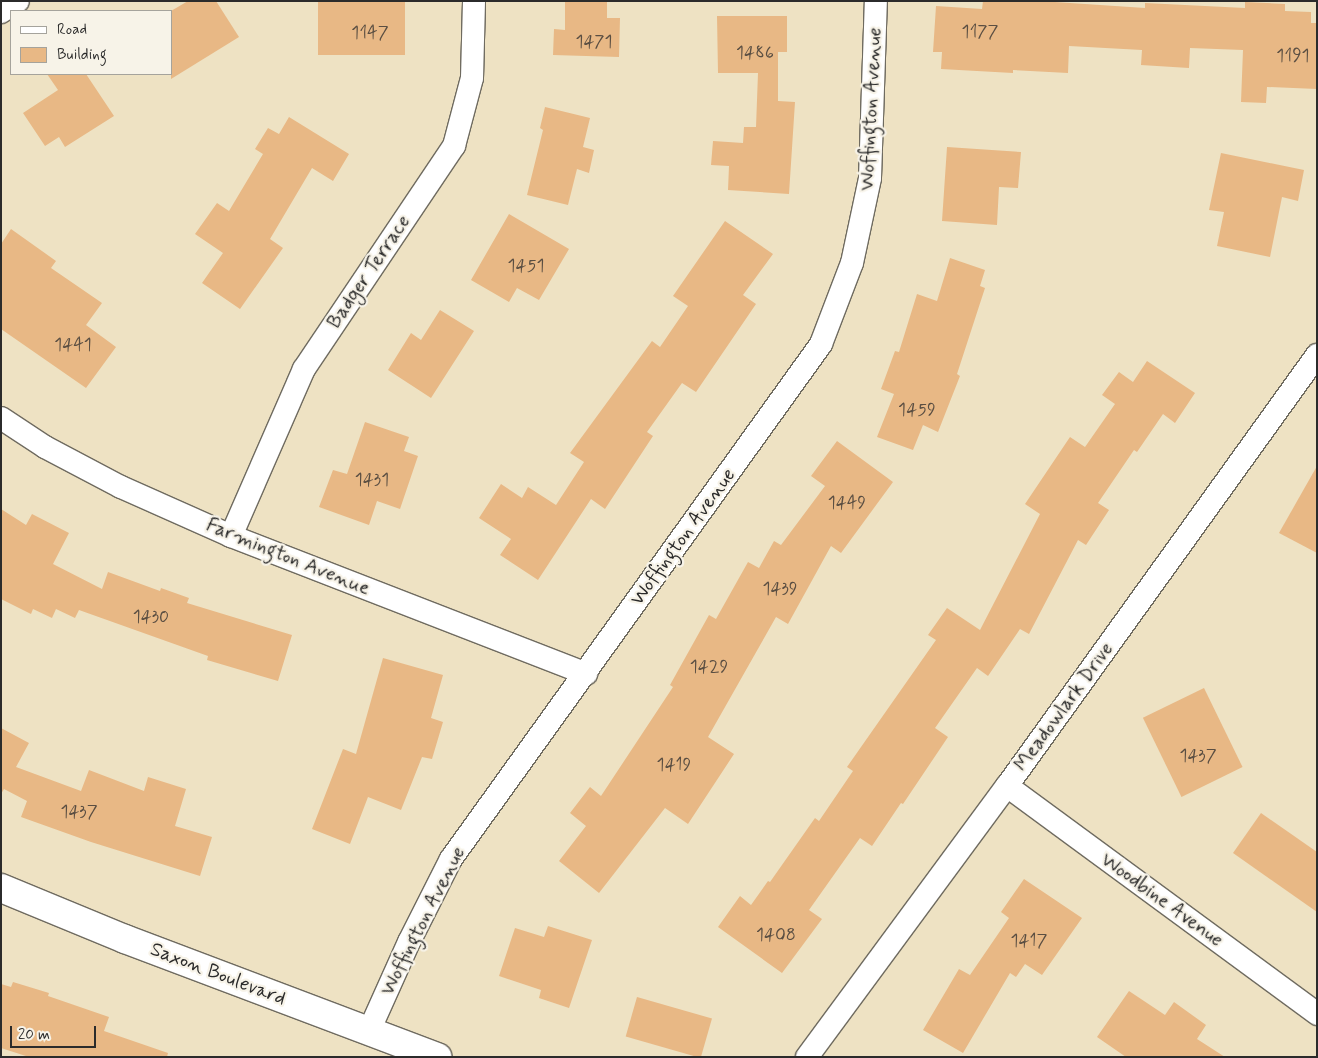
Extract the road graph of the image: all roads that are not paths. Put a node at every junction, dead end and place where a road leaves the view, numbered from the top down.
1 (18, 1) edge
2 (474, 1) edge
3 (876, 1) edge
4 (1, 12) edge
5 (1317, 355) edge
6 (1, 418) edge
7 (231, 536) junction
8 (586, 674) junction
9 (1007, 786) junction
10 (1, 888) edge
11 (1317, 1014) edge
12 (369, 1031) junction
13 (437, 1057) edge
14 (807, 1057) edge

1 - 4 street
2 - 7 street, Badger Terrace
3 - 8 street, Woffington Avenue
5 - 9 street, Meadowlark Drive
6 - 7 street, Farmington Avenue
7 - 8 street, Farmington Avenue
8 - 12 street, Woffington Avenue
9 - 11 street, Woodbine Avenue
9 - 14 street, Meadowlark Drive
10 - 12 main road, Saxon Boulevard
12 - 13 main road, Saxon Boulevard

